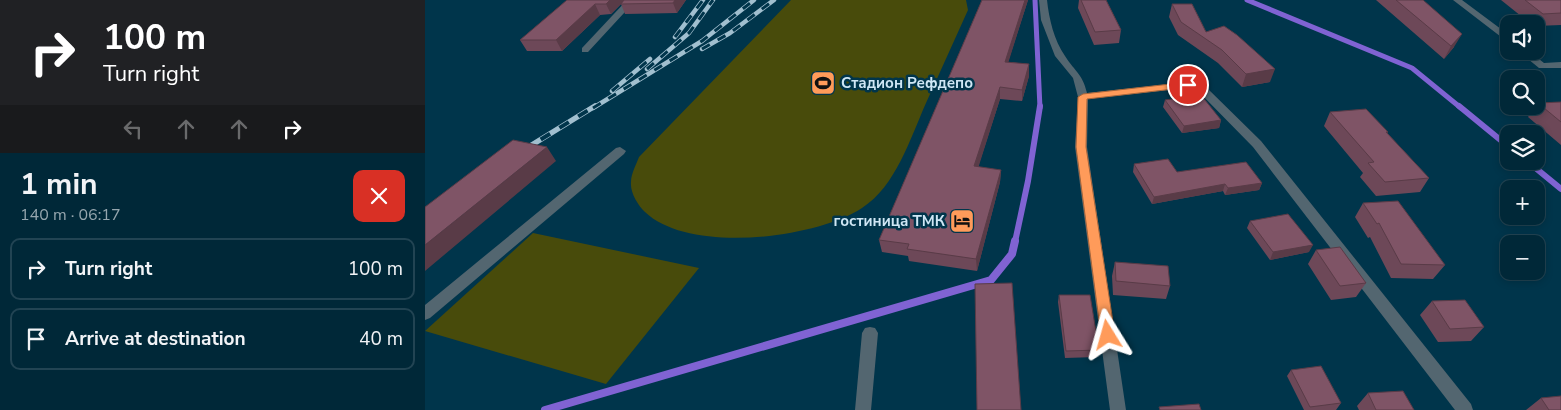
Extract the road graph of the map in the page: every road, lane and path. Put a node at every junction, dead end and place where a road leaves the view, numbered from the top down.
1 (632, 0) edge
2 (1043, 0) edge
3 (1457, 0) edge
4 (1500, 33) edge
5 (585, 50) dead end
6 (1534, 60) edge
7 (1561, 65) edge
8 (1083, 97) junction
9 (620, 151) dead end
10 (425, 314) edge
11 (869, 333) dead end
12 (863, 410) edge
13 (1119, 410) edge
14 (1465, 410) edge

1 - 5 street
2 - 8 street
3 - 4 street
6 - 7 street
8 - 13 street
8 - 14 street
9 - 10 street
11 - 12 street

